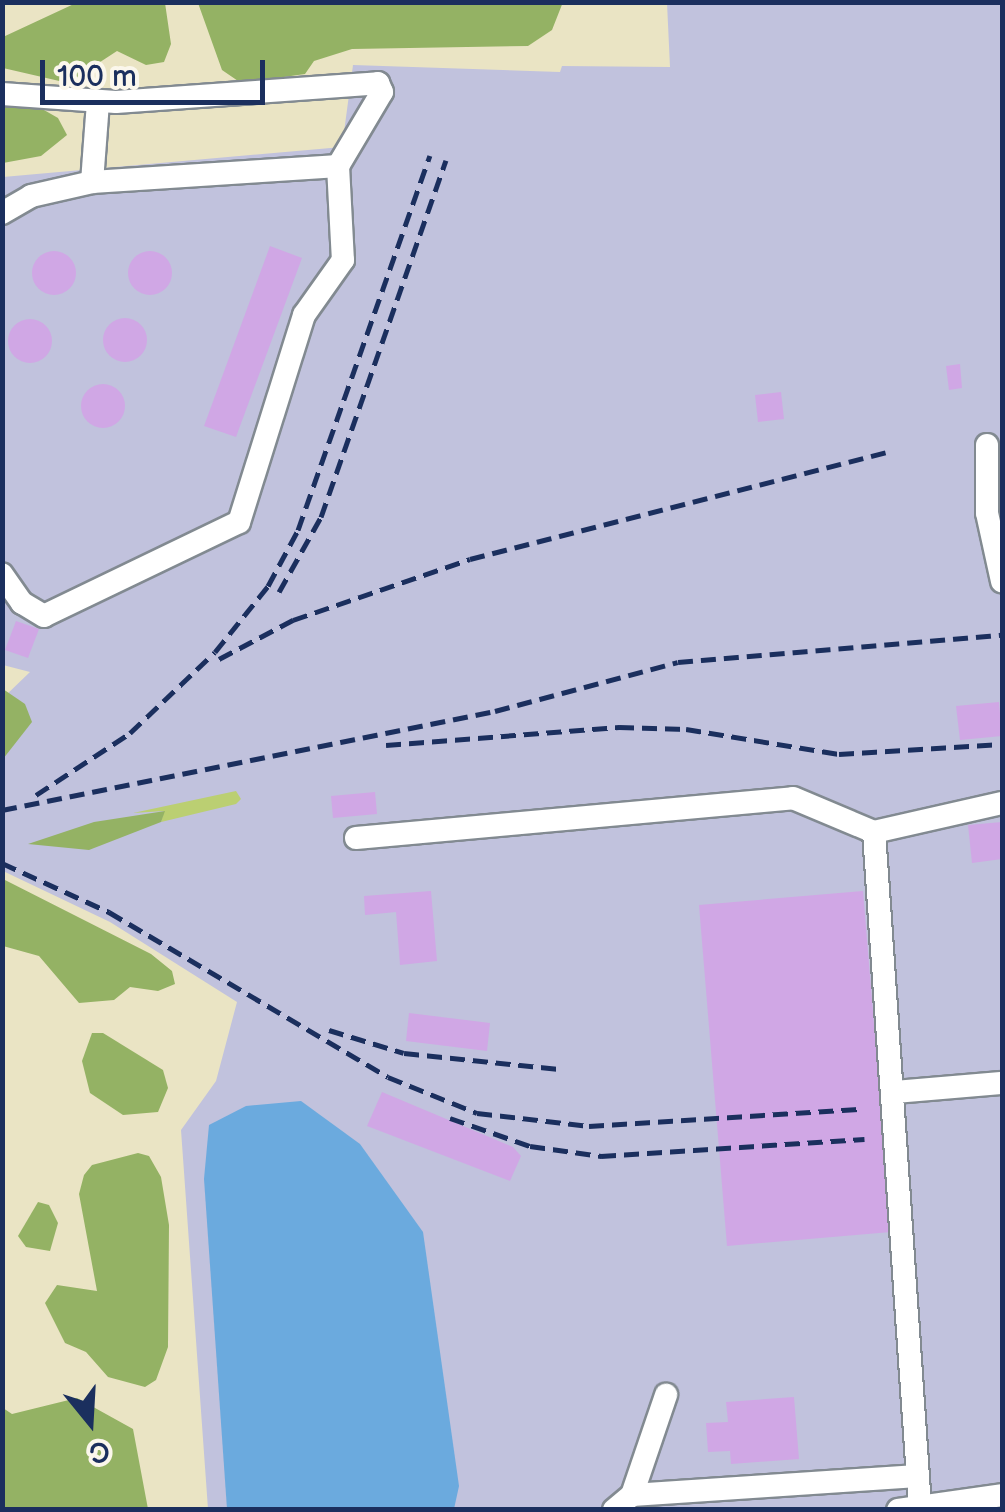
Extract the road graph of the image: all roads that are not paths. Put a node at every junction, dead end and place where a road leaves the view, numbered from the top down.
1 (2, 94) edge
2 (98, 102) junction
3 (338, 166) junction
4 (92, 182) junction
5 (2, 213) edge
6 (988, 445) dead end
7 (2, 574) edge
8 (1002, 581) edge
9 (1002, 804) edge
10 (874, 832) junction
11 (356, 838) dead end
12 (1002, 1083) edge
13 (894, 1092) junction
14 (666, 1395) dead end
15 (917, 1476) junction
16 (1002, 1495) edge
17 (623, 1502) edge
18 (909, 1508) edge

1 - 2 lane
2 - 3 lane
2 - 4 lane
3 - 4 lane
3 - 7 lane
4 - 5 lane
6 - 8 lane
9 - 10 lane
10 - 11 lane
10 - 13 lane
12 - 13 lane
13 - 15 lane
14 - 17 lane
15 - 17 lane
15 - 18 lane
16 - 18 lane

